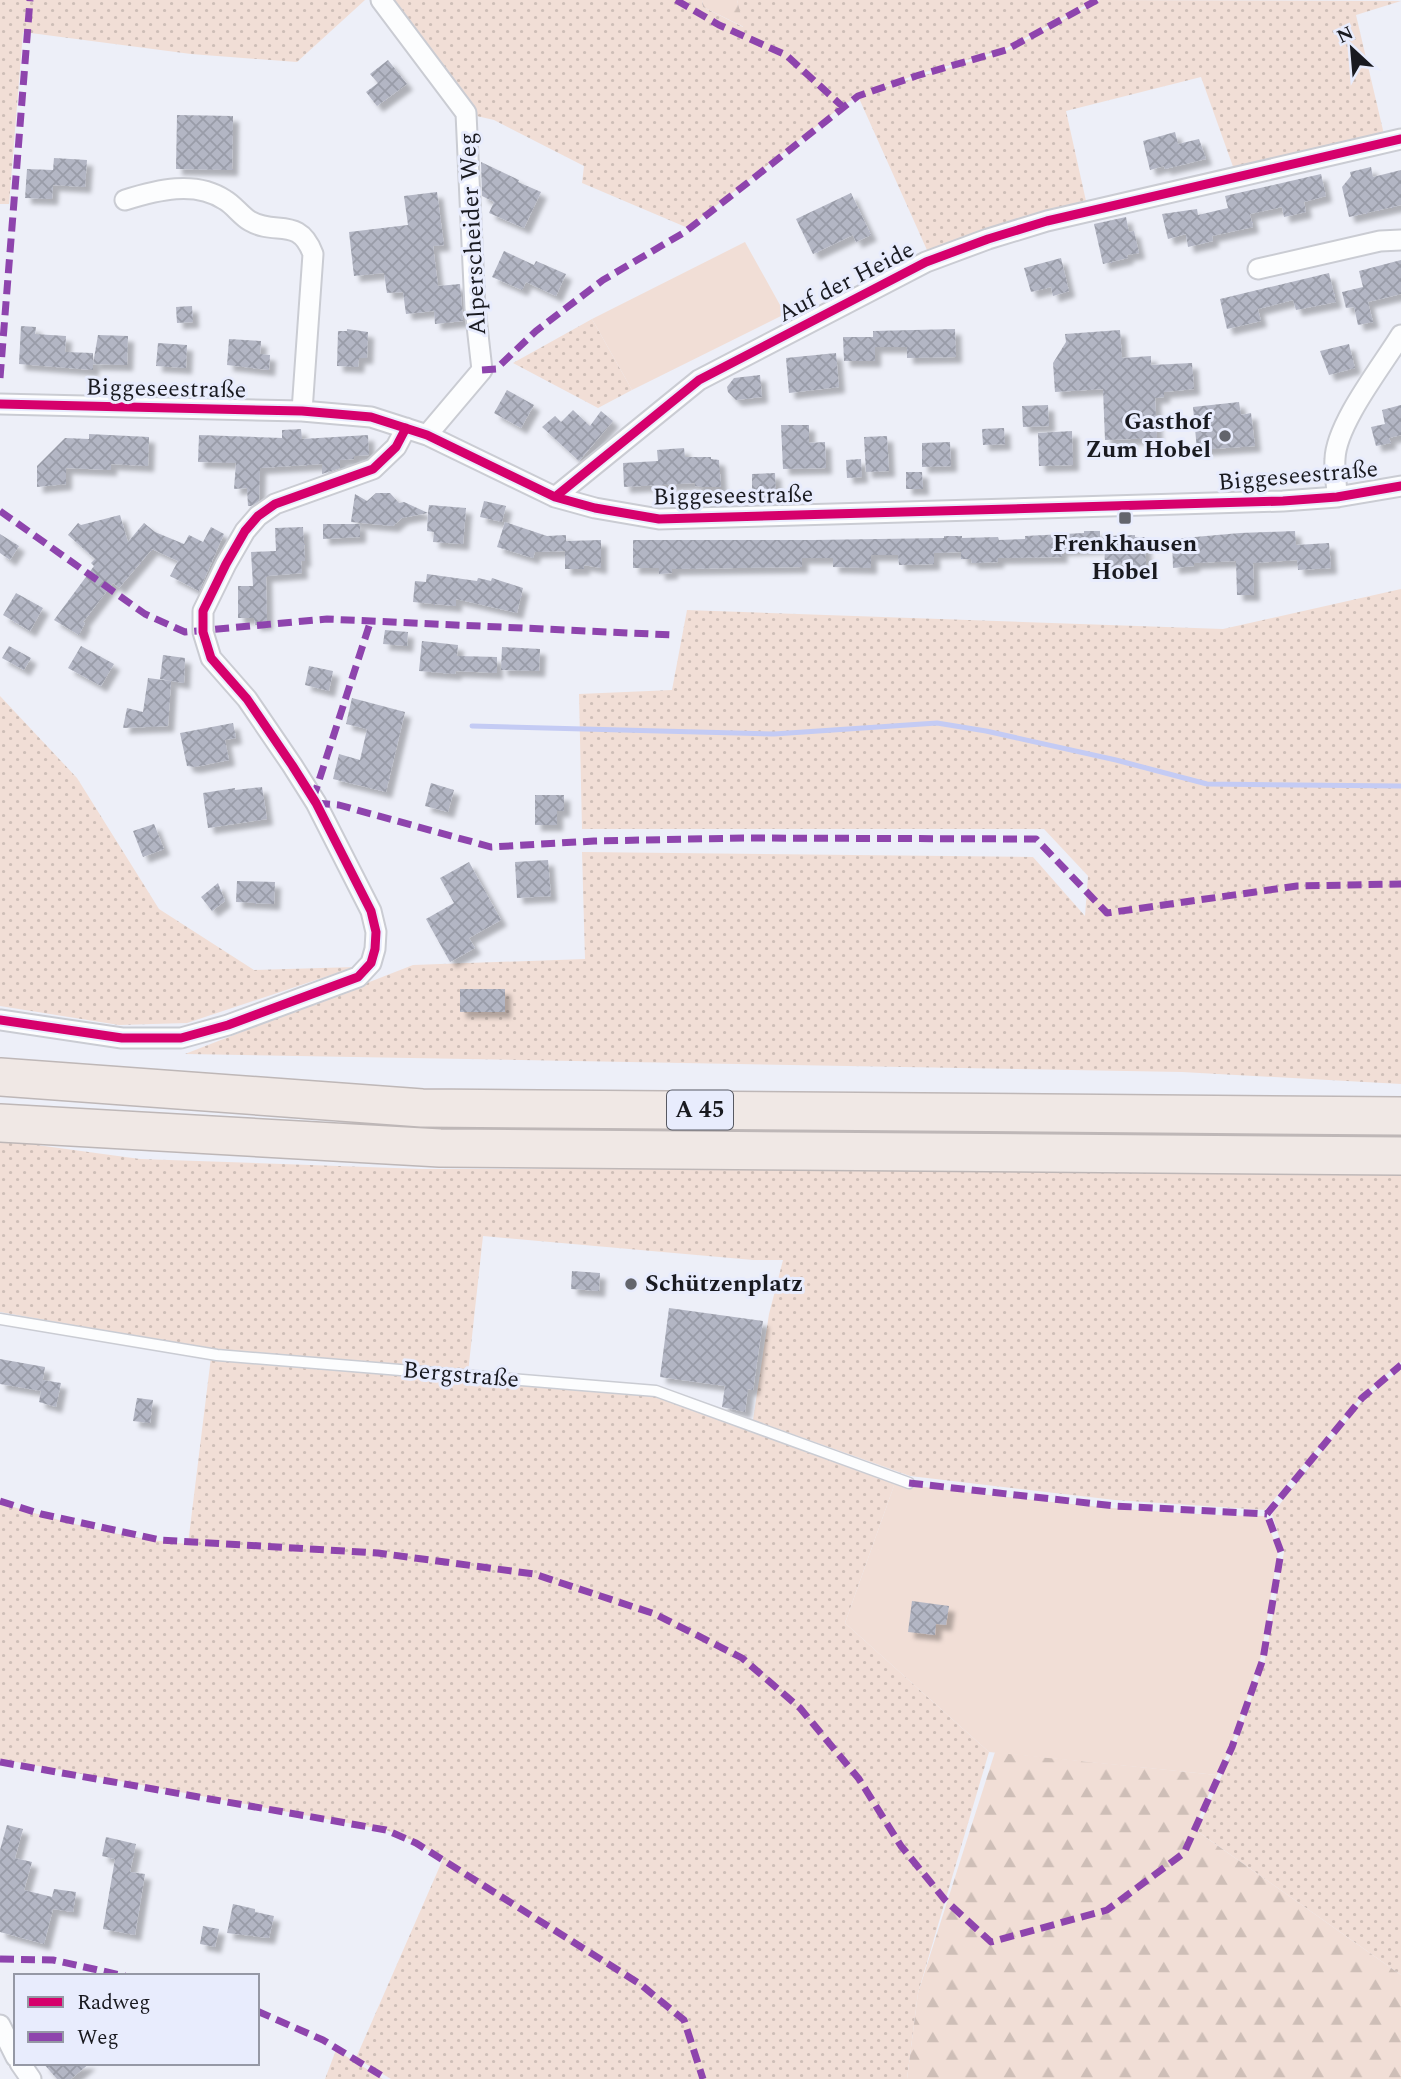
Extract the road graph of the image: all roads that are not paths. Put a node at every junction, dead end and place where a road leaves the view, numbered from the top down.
1 (381, 0) edge
2 (1401, 139) edge
3 (125, 200) dead end
4 (1401, 240) edge
5 (1258, 269) dead end
6 (1399, 344) edge
7 (0, 404) edge
8 (302, 411) junction
9 (406, 428) junction
10 (427, 435) junction
11 (1401, 486) edge
12 (555, 497) junction
13 (1337, 497) junction
14 (0, 1020) edge
15 (0, 1077) edge
16 (1401, 1116) edge
17 (0, 1123) edge
18 (1401, 1156) edge
19 (0, 1319) edge
20 (909, 1483) dead end
21 (0, 2025) edge
22 (14, 2053) edge

1 - 10 street, Alperscheider Weg
2 - 12 street, Auf der Heide
3 - 8 street
4 - 5 street
6 - 13 street
7 - 8 street, Biggeseestraße
8 - 9 street, Biggeseestraße
9 - 10 street, Biggeseestraße
9 - 14 street
10 - 12 street, Biggeseestraße
11 - 13 street, Biggeseestraße
12 - 13 street, Biggeseestraße
15 - 16 highway, A 45
17 - 18 highway, A 45
19 - 20 lane, Bergstraße
21 - 22 street

